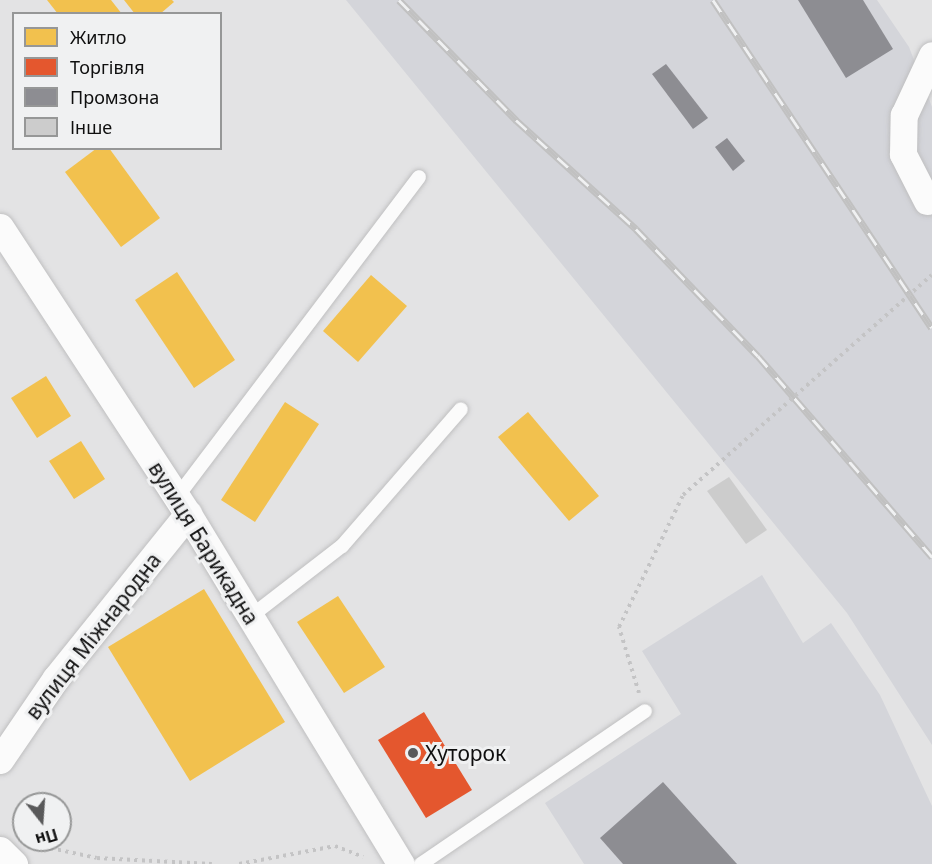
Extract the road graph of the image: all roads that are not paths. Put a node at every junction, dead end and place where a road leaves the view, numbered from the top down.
1 (932, 55) edge
2 (419, 177) dead end
3 (927, 201) dead end
4 (0, 227) edge
5 (461, 409) dead end
6 (182, 506) junction
7 (250, 617) junction
8 (645, 711) road end
9 (0, 760) edge
10 (0, 850) edge
11 (14, 864) edge
12 (401, 864) edge
13 (421, 864) edge

1 - 3 street
2 - 6 lane
4 - 6 street, вулиця Барикадна
5 - 7 lane
6 - 7 street, вулиця Барикадна
6 - 9 street, вулиця Міжнародна
7 - 12 street, вулиця Барикадна
8 - 13 lane
10 - 11 street

